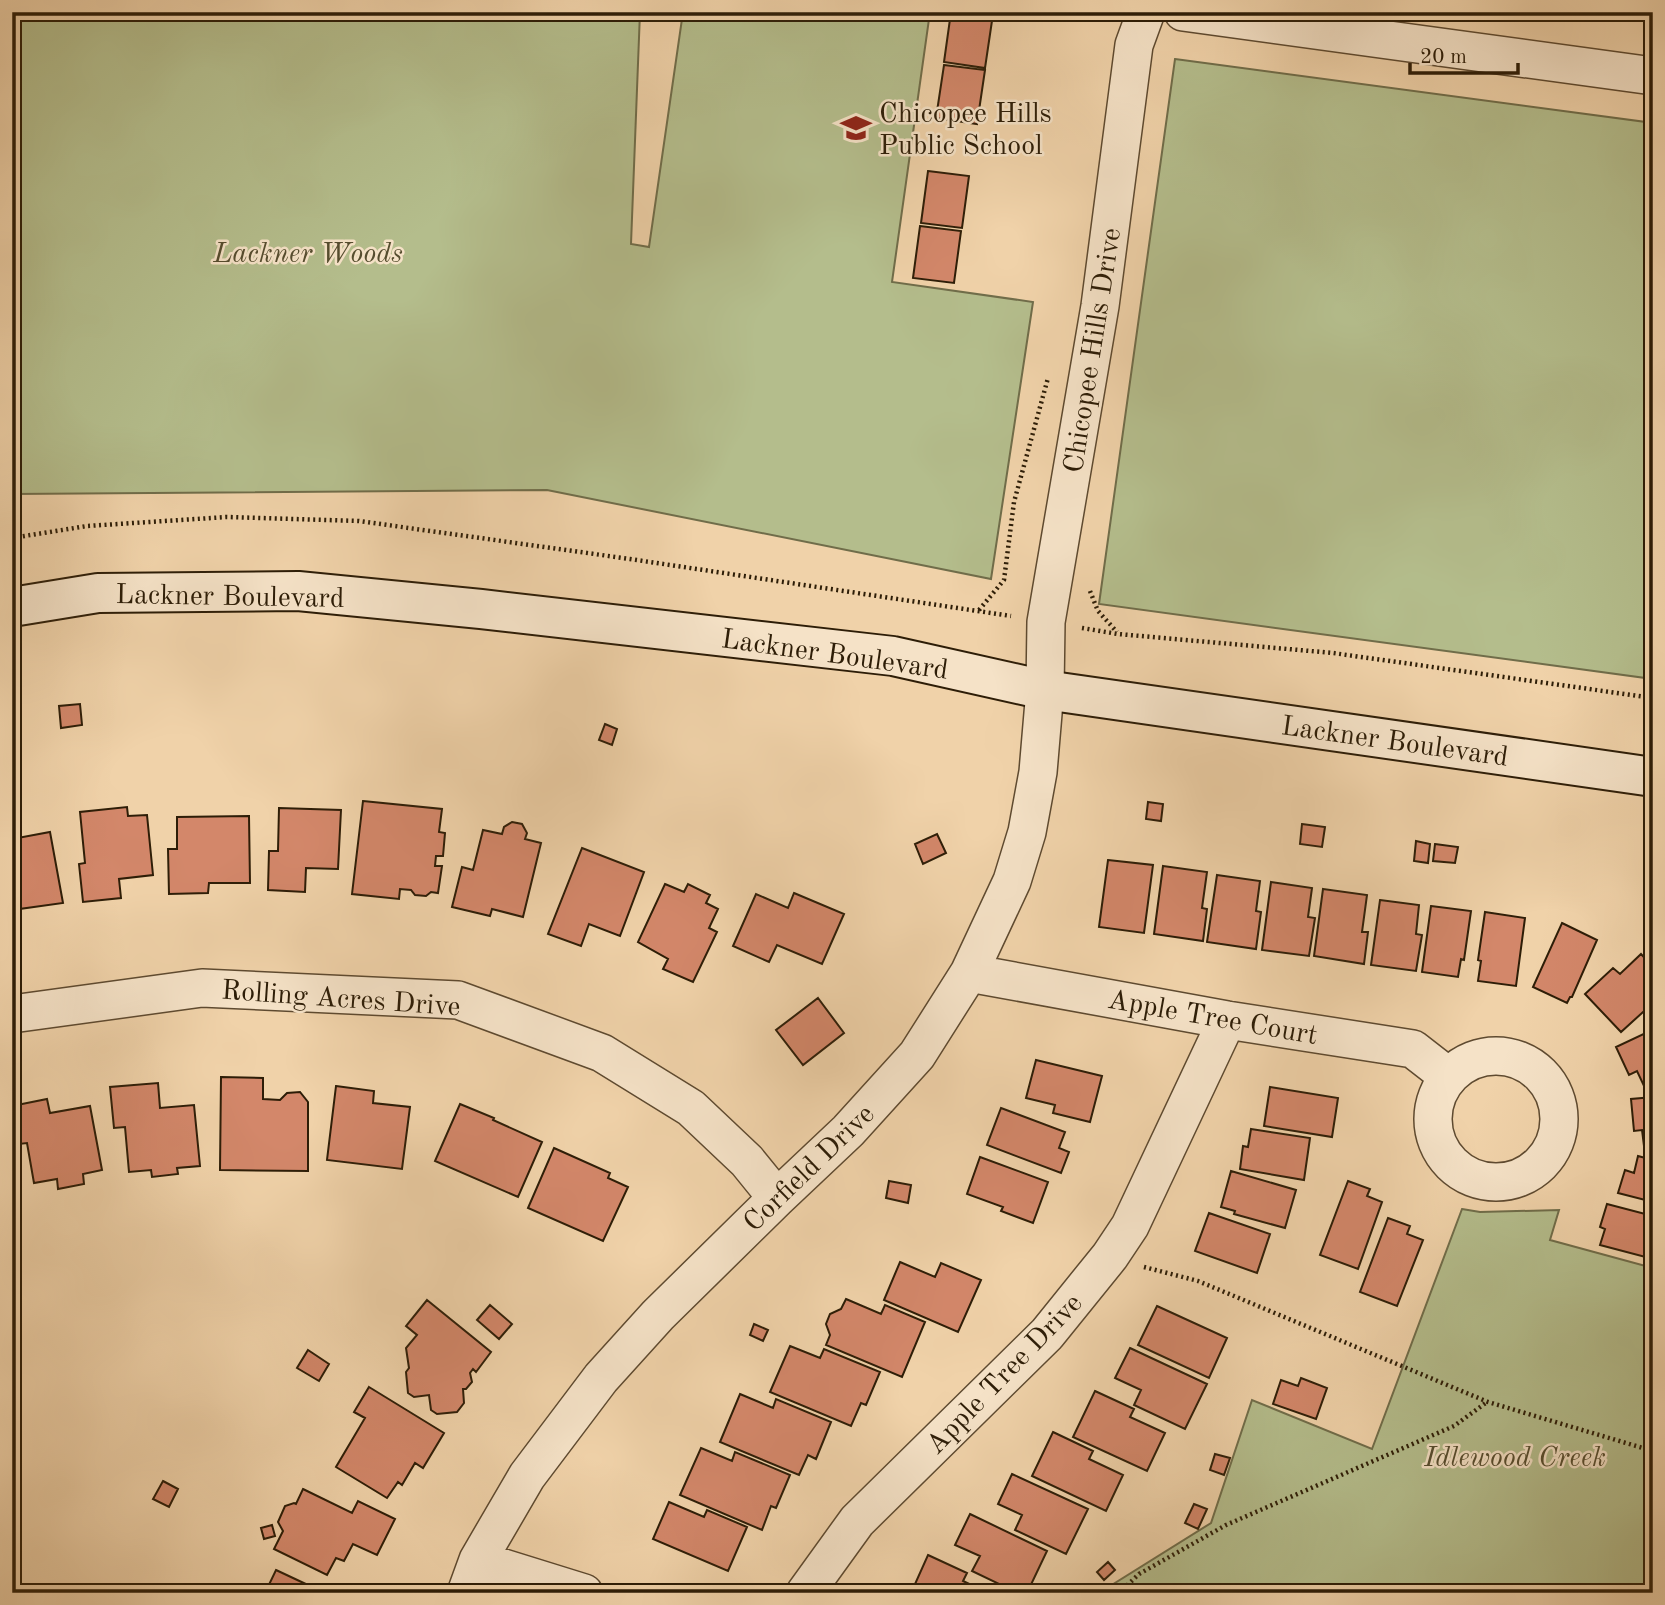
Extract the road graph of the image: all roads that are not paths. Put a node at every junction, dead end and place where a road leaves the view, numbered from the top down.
1 (1146, 12) edge
2 (1182, 12) edge
3 (1653, 76) edge
4 (12, 607) edge
5 (1045, 690) junction
6 (1653, 777) edge
7 (969, 974) junction
8 (12, 1014) edge
9 (1227, 1020) junction
10 (1449, 1077) dead end
11 (777, 1198) junction
12 (472, 1576) edge
13 (584, 1593) edge
14 (805, 1593) edge

1 - 5 street, Chicopee Hills Drive
2 - 3 street
4 - 5 main road, Lackner Boulevard
5 - 6 main road, Lackner Boulevard
5 - 7 street, Corfield Drive
7 - 9 street, Apple Tree Court
7 - 11 street, Corfield Drive
8 - 11 street, Rolling Acres Drive
9 - 10 street, Apple Tree Court
9 - 14 street, Apple Tree Drive
11 - 12 street, Corfield Drive
12 - 13 street

